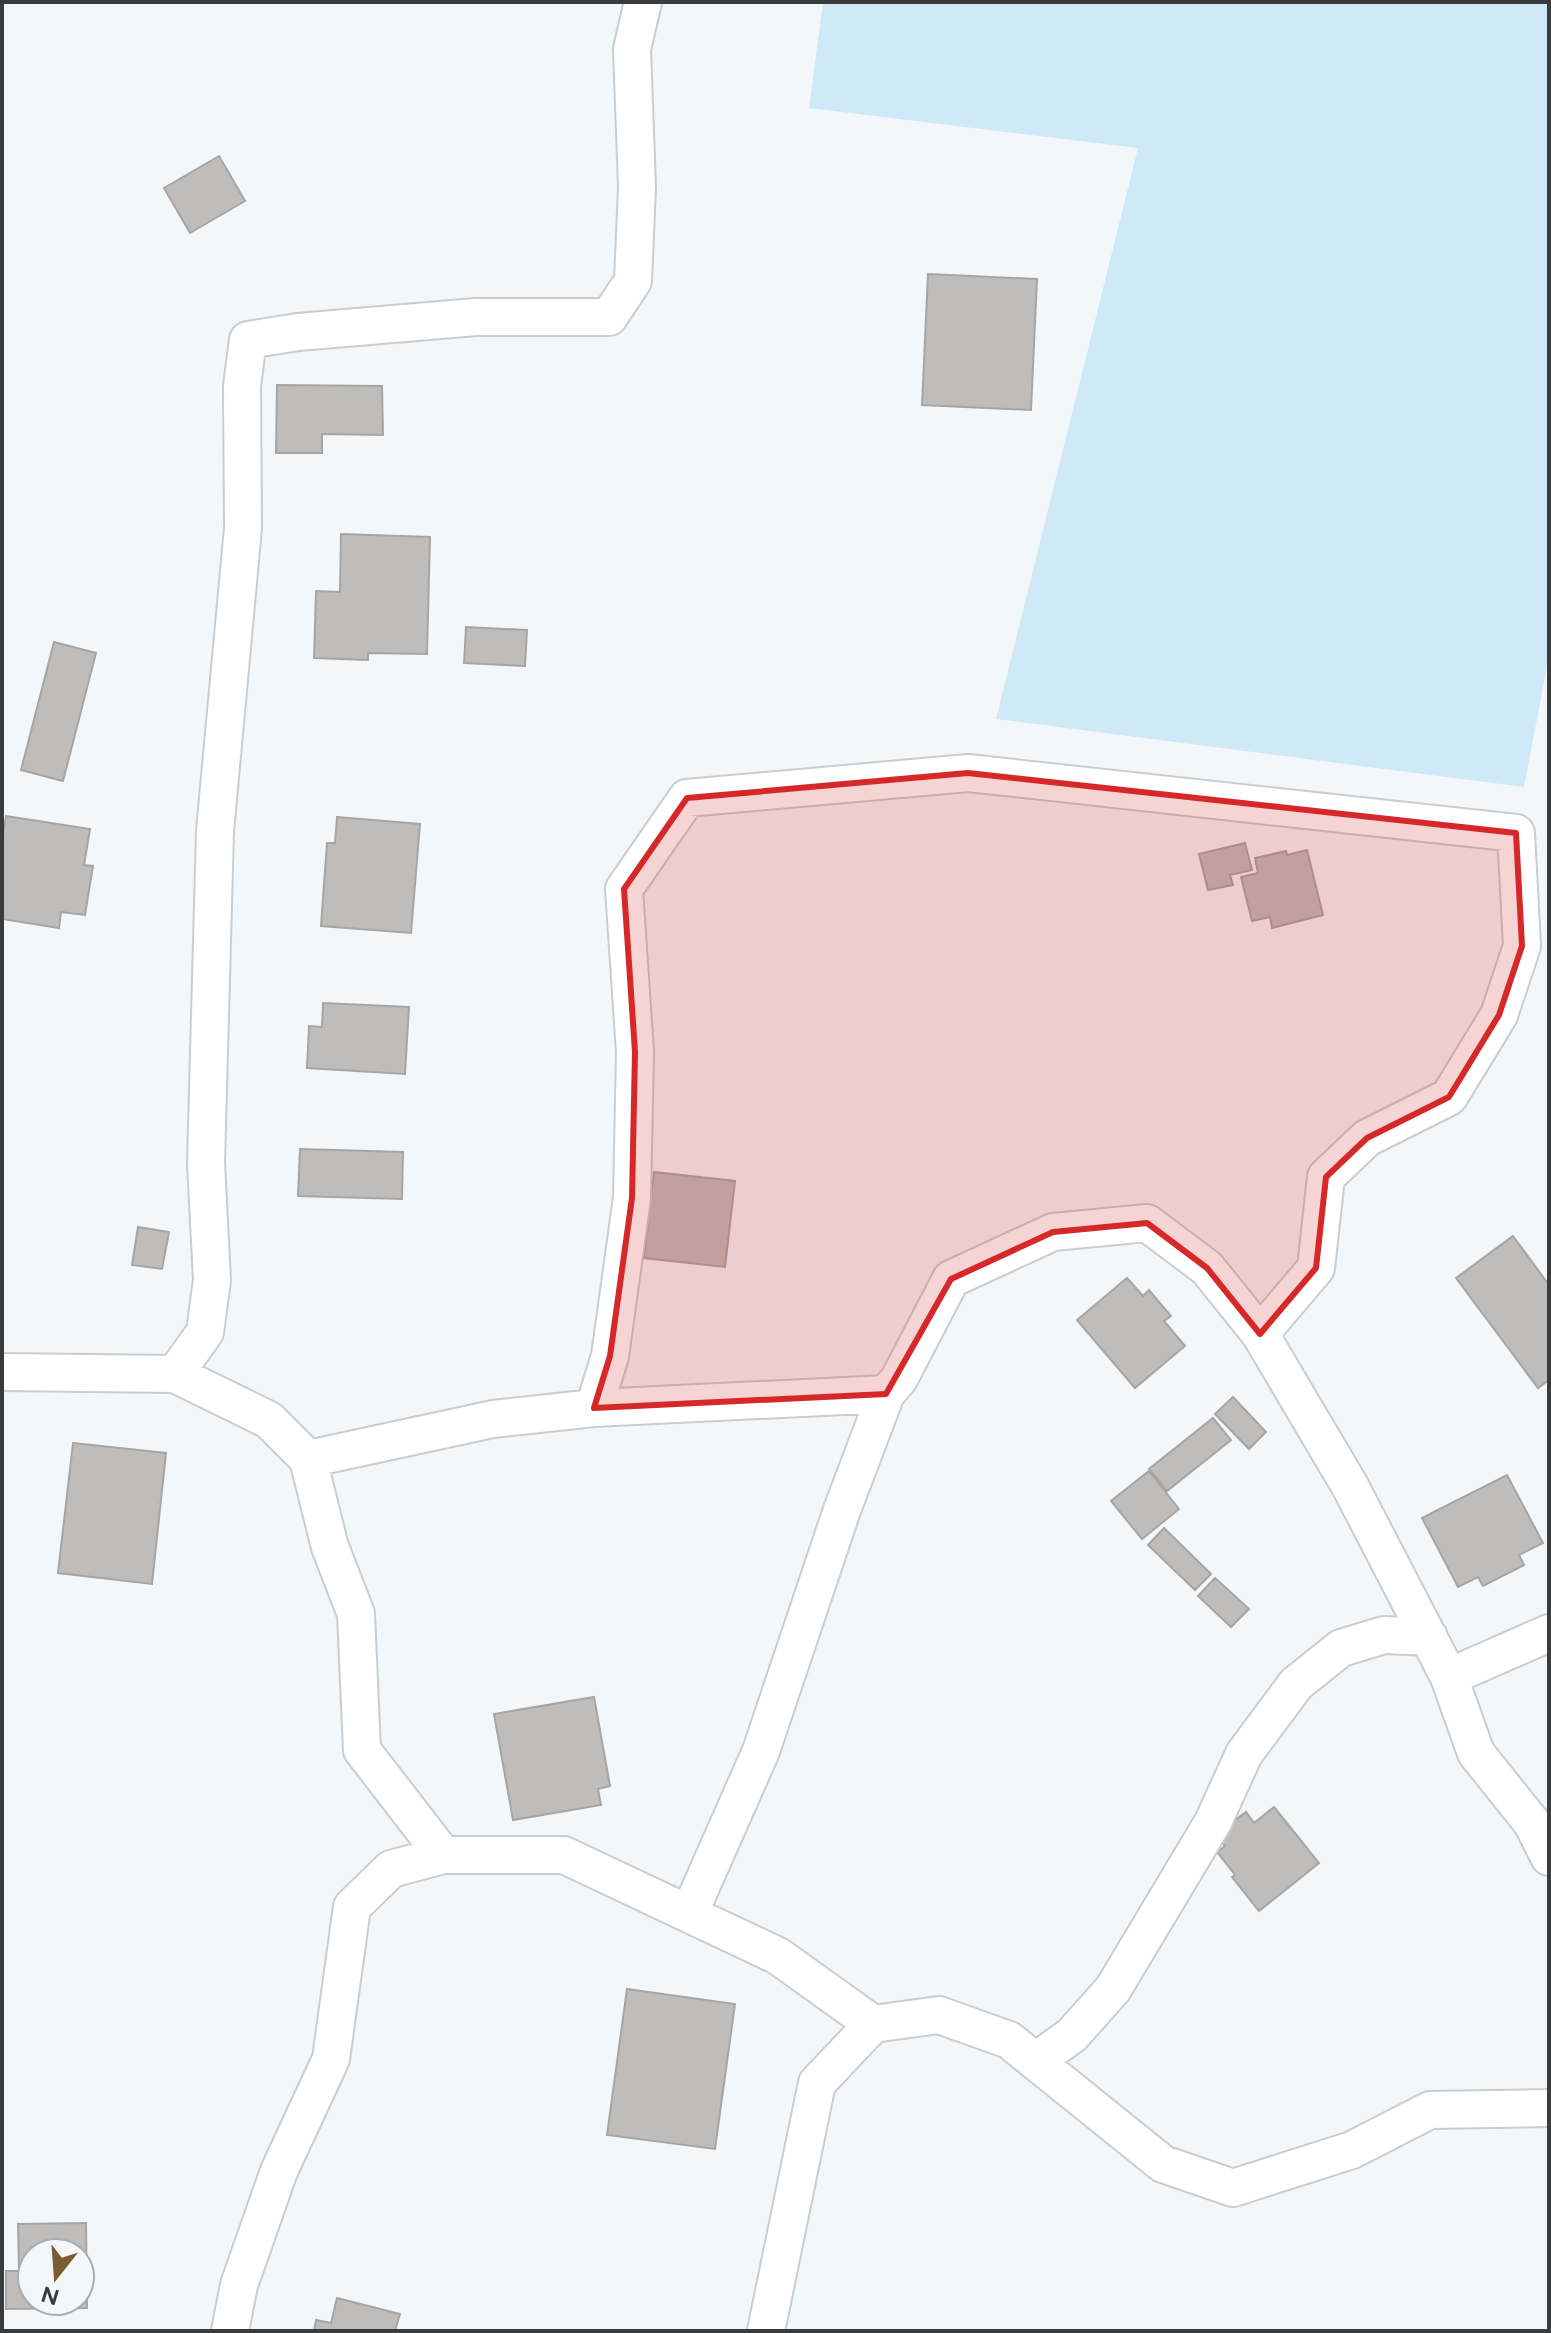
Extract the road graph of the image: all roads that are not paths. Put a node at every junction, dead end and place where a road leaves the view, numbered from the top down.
1 (643, 2) edge
2 (1260, 1334) junction
3 (2, 1372) edge
4 (175, 1374) junction
5 (886, 1394) junction
6 (594, 1408) junction
7 (308, 1459) junction
8 (1549, 1633) edge
9 (1429, 1637) junction
10 (1449, 1677) junction
11 (443, 1855) junction
12 (1549, 1857) edge
13 (689, 1914) junction
14 (873, 2024) junction
15 (1036, 2061) junction
16 (1549, 2108) edge
17 (230, 2331) edge
18 (766, 2331) edge

1 - 4 street
2 - 5 street
2 - 6 street
2 - 9 street
3 - 4 street
4 - 7 street
5 - 6 street
5 - 13 street
6 - 7 street
7 - 11 street
8 - 10 street
9 - 10 street
9 - 15 street
10 - 12 street
11 - 13 street
11 - 17 street
13 - 14 street
14 - 15 street
14 - 18 street
15 - 16 street

